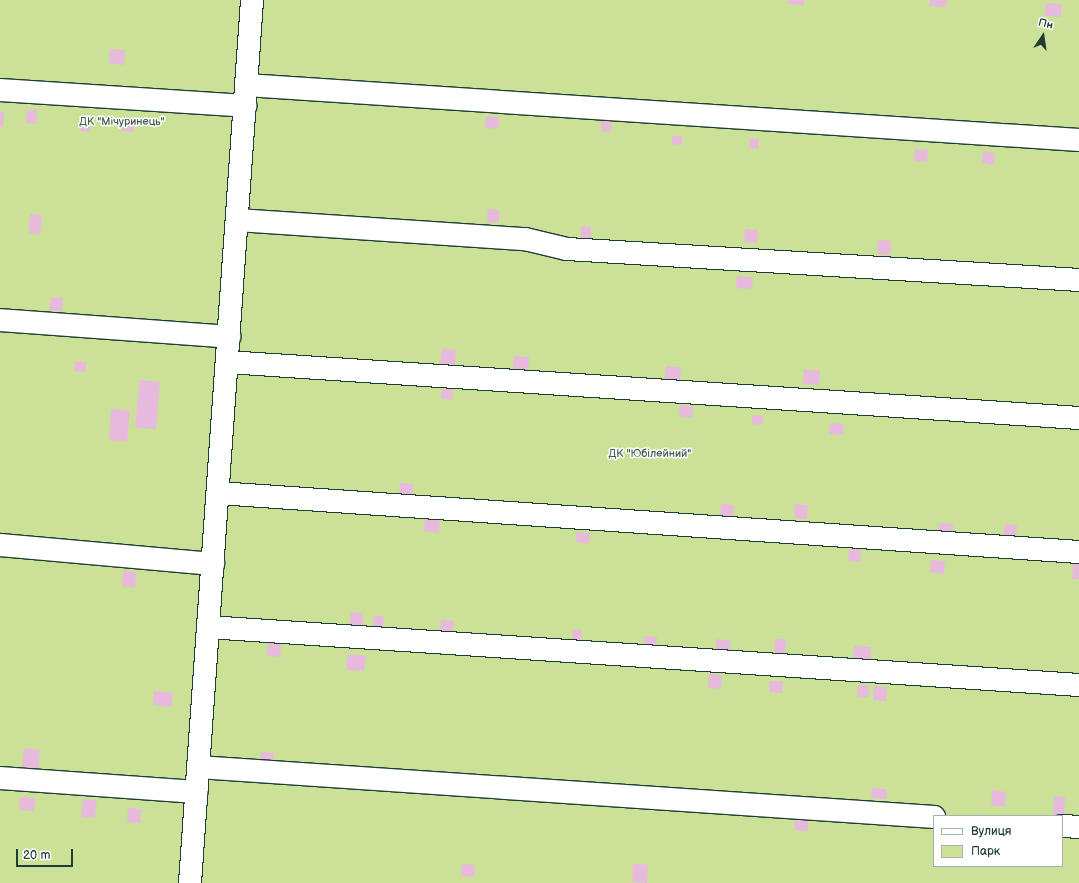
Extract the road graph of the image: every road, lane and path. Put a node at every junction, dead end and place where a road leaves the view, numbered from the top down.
1 (252, 0) edge
2 (246, 85) junction
3 (0, 90) edge
4 (245, 106) junction
5 (1079, 140) edge
6 (237, 220) junction
7 (1079, 280) edge
8 (0, 320) edge
9 (229, 337) junction
10 (227, 362) junction
11 (1079, 418) edge
12 (218, 494) junction
13 (0, 545) edge
14 (1079, 552) edge
15 (213, 564) junction
16 (208, 627) junction
17 (1079, 685) edge
18 (198, 767) junction
19 (0, 778) edge
20 (197, 792) junction
21 (933, 817) edge
22 (1063, 826) edge
23 (1079, 827) edge
24 (190, 883) edge

1 - 2 lane
2 - 4 lane
2 - 5 lane
3 - 4 lane
4 - 6 lane
6 - 7 lane
6 - 9 lane
8 - 9 lane
9 - 10 lane
10 - 11 lane
10 - 12 lane
12 - 14 lane
12 - 15 lane
13 - 15 lane
15 - 16 lane
16 - 17 lane
16 - 18 lane
18 - 20 lane
18 - 21 lane
19 - 20 lane
20 - 24 lane
22 - 23 lane

